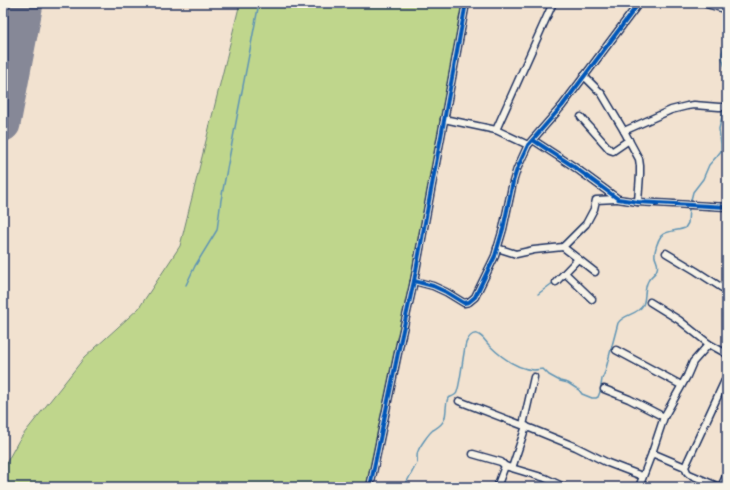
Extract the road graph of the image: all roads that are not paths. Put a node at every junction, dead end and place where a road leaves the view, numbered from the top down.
1 (466, 3) edge
2 (553, 3) edge
3 (639, 3) edge
4 (708, 4) edge
5 (727, 9) edge
6 (584, 76) junction
7 (727, 107) edge
8 (581, 117) dead end
9 (444, 119) junction
10 (496, 130) junction
11 (624, 131) junction
12 (533, 140) junction
13 (629, 140) junction
14 (528, 145) junction
15 (618, 198) junction
16 (638, 202) junction
17 (727, 207) edge
18 (563, 247) junction
19 (497, 248) junction
20 (666, 254) dead end
21 (578, 259) junction
22 (595, 272) dead end
23 (565, 273) junction
24 (414, 281) junction
25 (556, 282) dead end
26 (727, 291) edge
27 (592, 299) dead end
28 (650, 302) dead end
29 (709, 344) junction
30 (616, 350) dead end
31 (727, 354) edge
32 (727, 376) edge
33 (534, 377) dead end
34 (681, 385) junction
35 (604, 389) dead end
36 (458, 401) dead end
37 (664, 417) junction
38 (524, 426) junction
39 (652, 453) junction
40 (473, 454) dead end
41 (509, 467) junction
42 (684, 467) junction
43 (727, 474) edge
44 (642, 476) junction
45 (370, 487) edge
46 (498, 487) edge
47 (564, 487) edge
48 (639, 487) edge
49 (720, 487) edge

1 - 9 street
2 - 10 street
3 - 6 street
4 - 5 street
6 - 11 street
6 - 12 street
7 - 11 street
8 - 13 street
9 - 10 street
9 - 24 street
10 - 14 street
11 - 13 street
12 - 14 street
12 - 15 street
13 - 16 street
14 - 19 street
15 - 16 street
15 - 18 street
16 - 17 street
18 - 19 street
18 - 21 street
19 - 24 street
20 - 26 street
21 - 22 street
21 - 23 street
23 - 25 street
23 - 27 street
24 - 45 street
28 - 29 street
29 - 31 street
29 - 34 street
30 - 34 street
32 - 42 street
33 - 38 street
34 - 37 street
35 - 37 street
36 - 38 street
37 - 39 street
38 - 41 street
38 - 44 street
39 - 42 street
39 - 44 street
40 - 41 street
41 - 46 street
41 - 47 street
42 - 49 street
43 - 49 street
44 - 48 street

